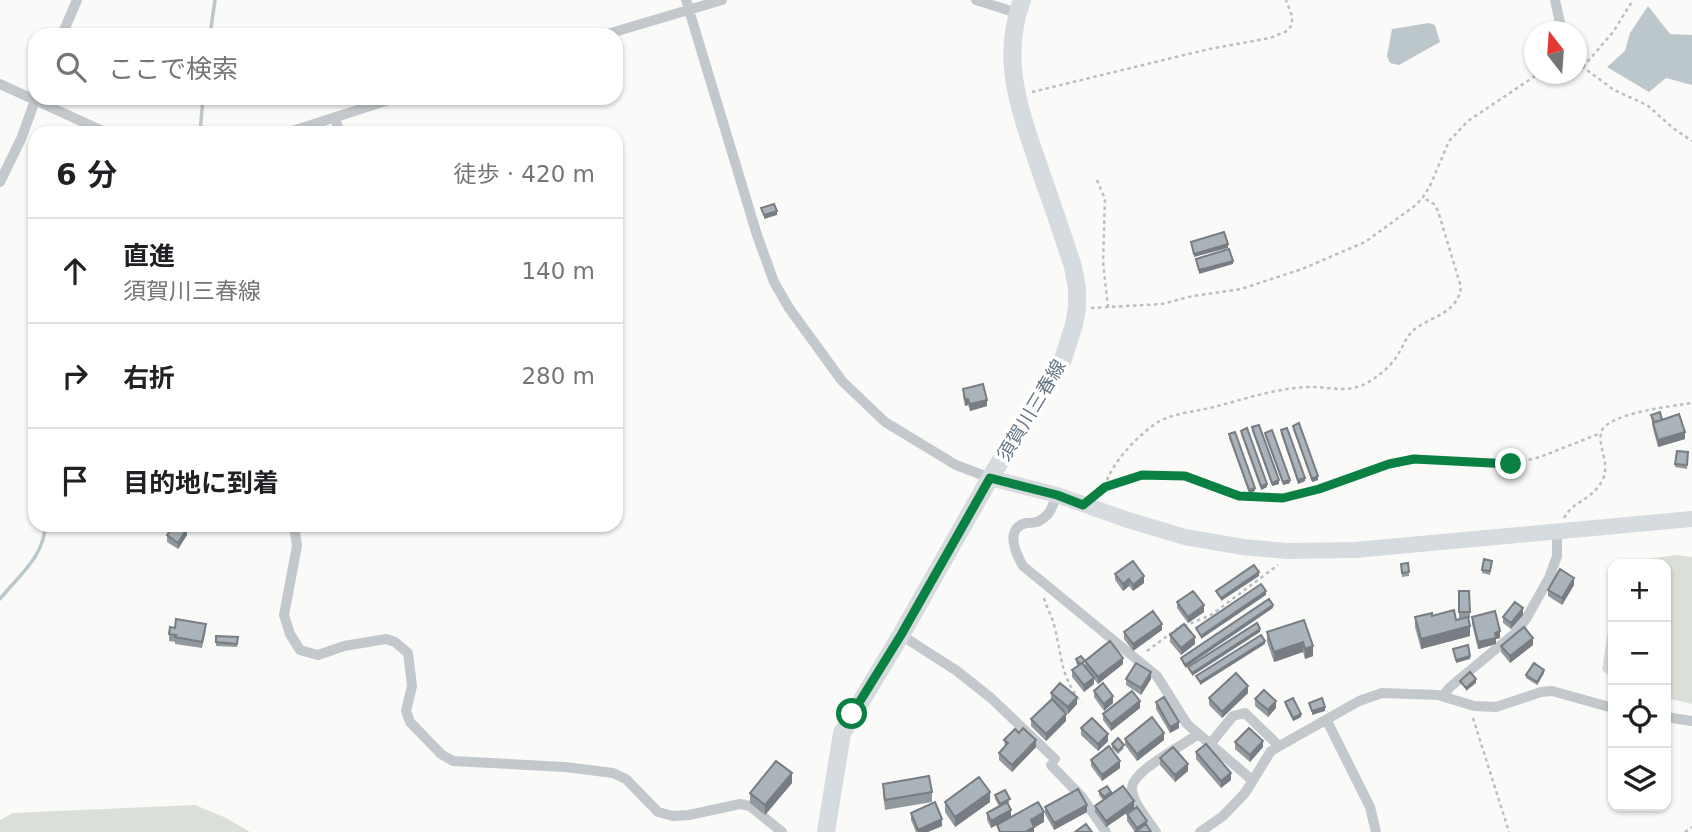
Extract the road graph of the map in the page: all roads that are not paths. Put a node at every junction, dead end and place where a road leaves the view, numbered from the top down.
1 (77, 0) edge
2 (722, 0) edge
3 (976, 0) edge
4 (1555, 0) edge
5 (688, 5) edge
6 (1020, 7) edge
7 (1560, 21) edge
8 (65, 28) edge
9 (623, 28) edge
10 (0, 85) edge
11 (28, 96) edge
12 (33, 105) edge
13 (48, 105) edge
14 (374, 105) edge
15 (335, 118) junction
16 (92, 126) edge
17 (309, 126) edge
18 (338, 126) edge
19 (0, 182) edge
20 (990, 478) junction
21 (1057, 495) junction
22 (1692, 519) edge
23 (1557, 531) junction
24 (294, 532) edge
25 (901, 635) junction
26 (1443, 696) junction
27 (1608, 707) edge
28 (1671, 718) edge
29 (1327, 721) junction
30 (1692, 721) edge
31 (1198, 734) junction
32 (1210, 743) junction
33 (1279, 746) junction
34 (1252, 780) junction
35 (782, 832) edge
36 (826, 832) edge
37 (1105, 832) edge
38 (1156, 832) edge
39 (1200, 832) edge
40 (1376, 832) edge

1 - 8 street
2 - 5 street
3 - 6 street
4 - 7 street
5 - 9 street
5 - 20 street
6 - 20 main road, 須賀川三春線
10 - 11 street
12 - 19 street
13 - 16 street
14 - 15 street
15 - 17 street
15 - 18 street
20 - 21 street
20 - 25 main road, 須賀川三春線
21 - 23 street
21 - 31 street
22 - 23 street
23 - 26 street
24 - 35 street
25 - 36 main road, 須賀川三春線
25 - 37 street
26 - 27 street
26 - 29 street
28 - 30 street
29 - 33 street
29 - 40 street
31 - 32 street
31 - 38 street
32 - 33 street
32 - 34 street
33 - 34 street
34 - 39 street

